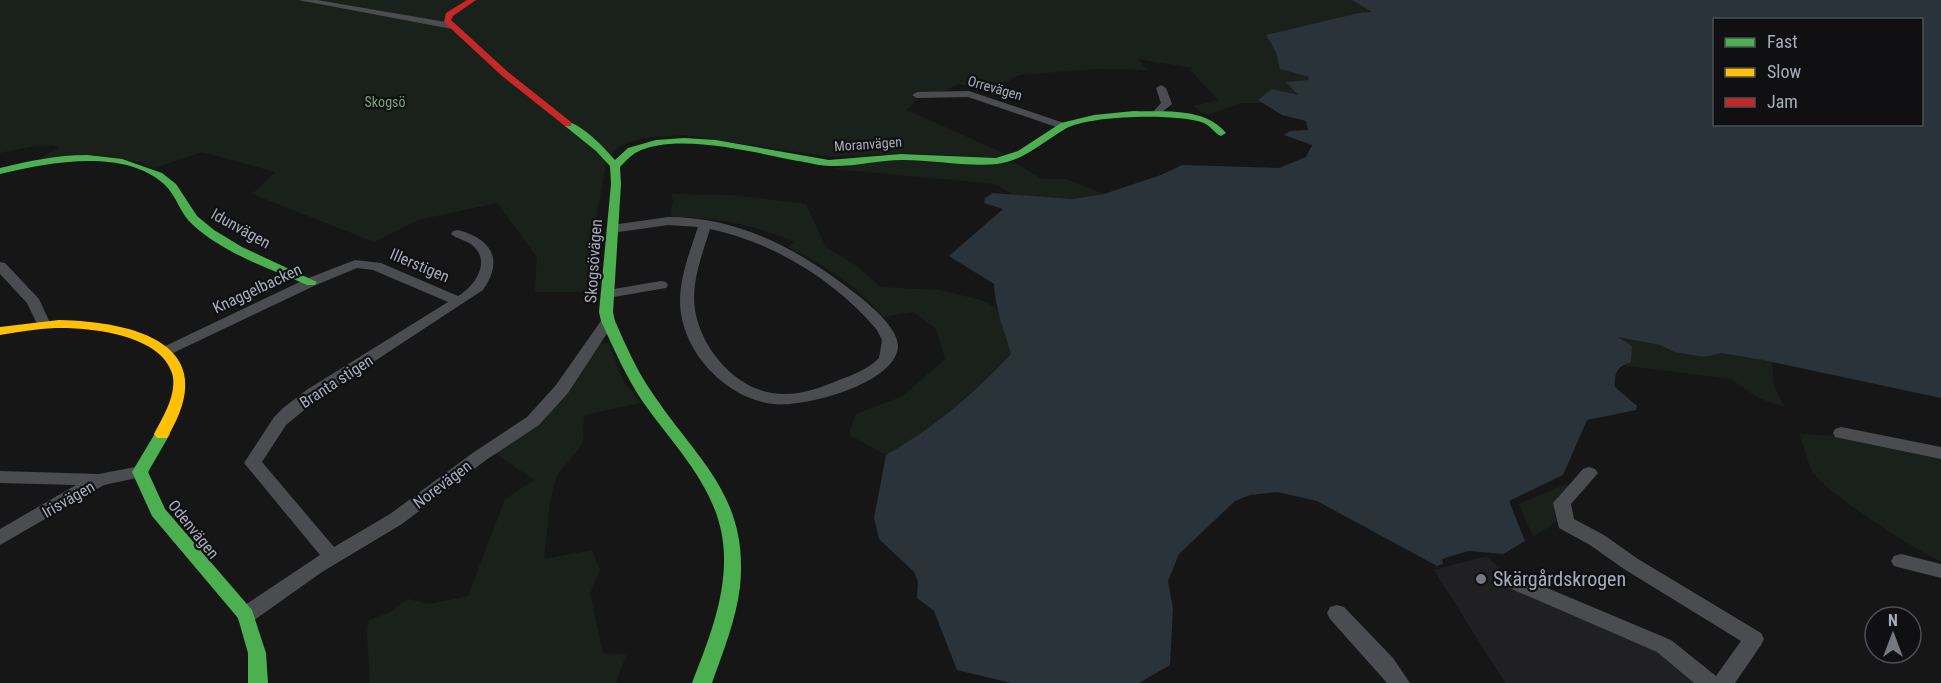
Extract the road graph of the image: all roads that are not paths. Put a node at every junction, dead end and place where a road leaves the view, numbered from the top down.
1 (302, 0) edge
2 (472, 0) edge
3 (452, 26) junction
4 (1161, 88) dead end
5 (917, 95) dead end
6 (1157, 113) junction
7 (1063, 126) junction
8 (1221, 133) dead end
9 (615, 166) junction
10 (0, 171) edge
11 (705, 224) junction
12 (612, 229) junction
13 (458, 234) dead end
14 (366, 263) joint
15 (0, 266) edge
16 (311, 282) junction
17 (661, 285) dead end
18 (608, 294) junction
19 (459, 301) junction
20 (608, 321) junction
21 (44, 325) junction
22 (0, 331) edge
23 (166, 351) junction
24 (1841, 433) dead end
25 (1941, 453) edge
26 (140, 472) junction
27 (1589, 473) dead end
28 (0, 477) edge
29 (99, 480) junction
30 (0, 538) edge
31 (332, 557) junction
32 (1901, 561) dead end
33 (1941, 571) edge
34 (1514, 582) dead end
35 (1337, 613) dead end
36 (246, 615) junction
37 (258, 683) edge
38 (702, 683) edge
39 (1399, 683) edge
40 (1709, 683) edge
41 (1723, 683) edge

1 - 3 street
2 - 3 street
3 - 9 street
4 - 6 street
5 - 7 street, Orrevägen
6 - 7 street, Moranvägen
6 - 8 street, Moranvägen
7 - 9 street, Moranvägen
9 - 12 street, Skogsövägen
10 - 16 street, Idunvägen
11 - 11 street
11 - 12 street
12 - 18 street, Skogsövägen
13 - 19 street, Branta stigen
14 - 16 street, Knaggelbacken
14 - 19 street, Illerstigen
15 - 21 street
16 - 23 street, Knaggelbacken
17 - 18 street
18 - 20 street, Skogsövägen
19 - 31 street, Branta stigen
20 - 31 street, Norevägen
20 - 38 street, Skogsövägen
21 - 22 street
21 - 23 street
23 - 26 street
24 - 25 street
26 - 29 street, Irisvägen
26 - 36 street, Odenvägen
27 - 41 street
28 - 29 street
29 - 30 street, Irisvägen
31 - 36 street, Norevägen
32 - 33 street
34 - 40 street
35 - 39 street
36 - 37 street, Odenvägen

